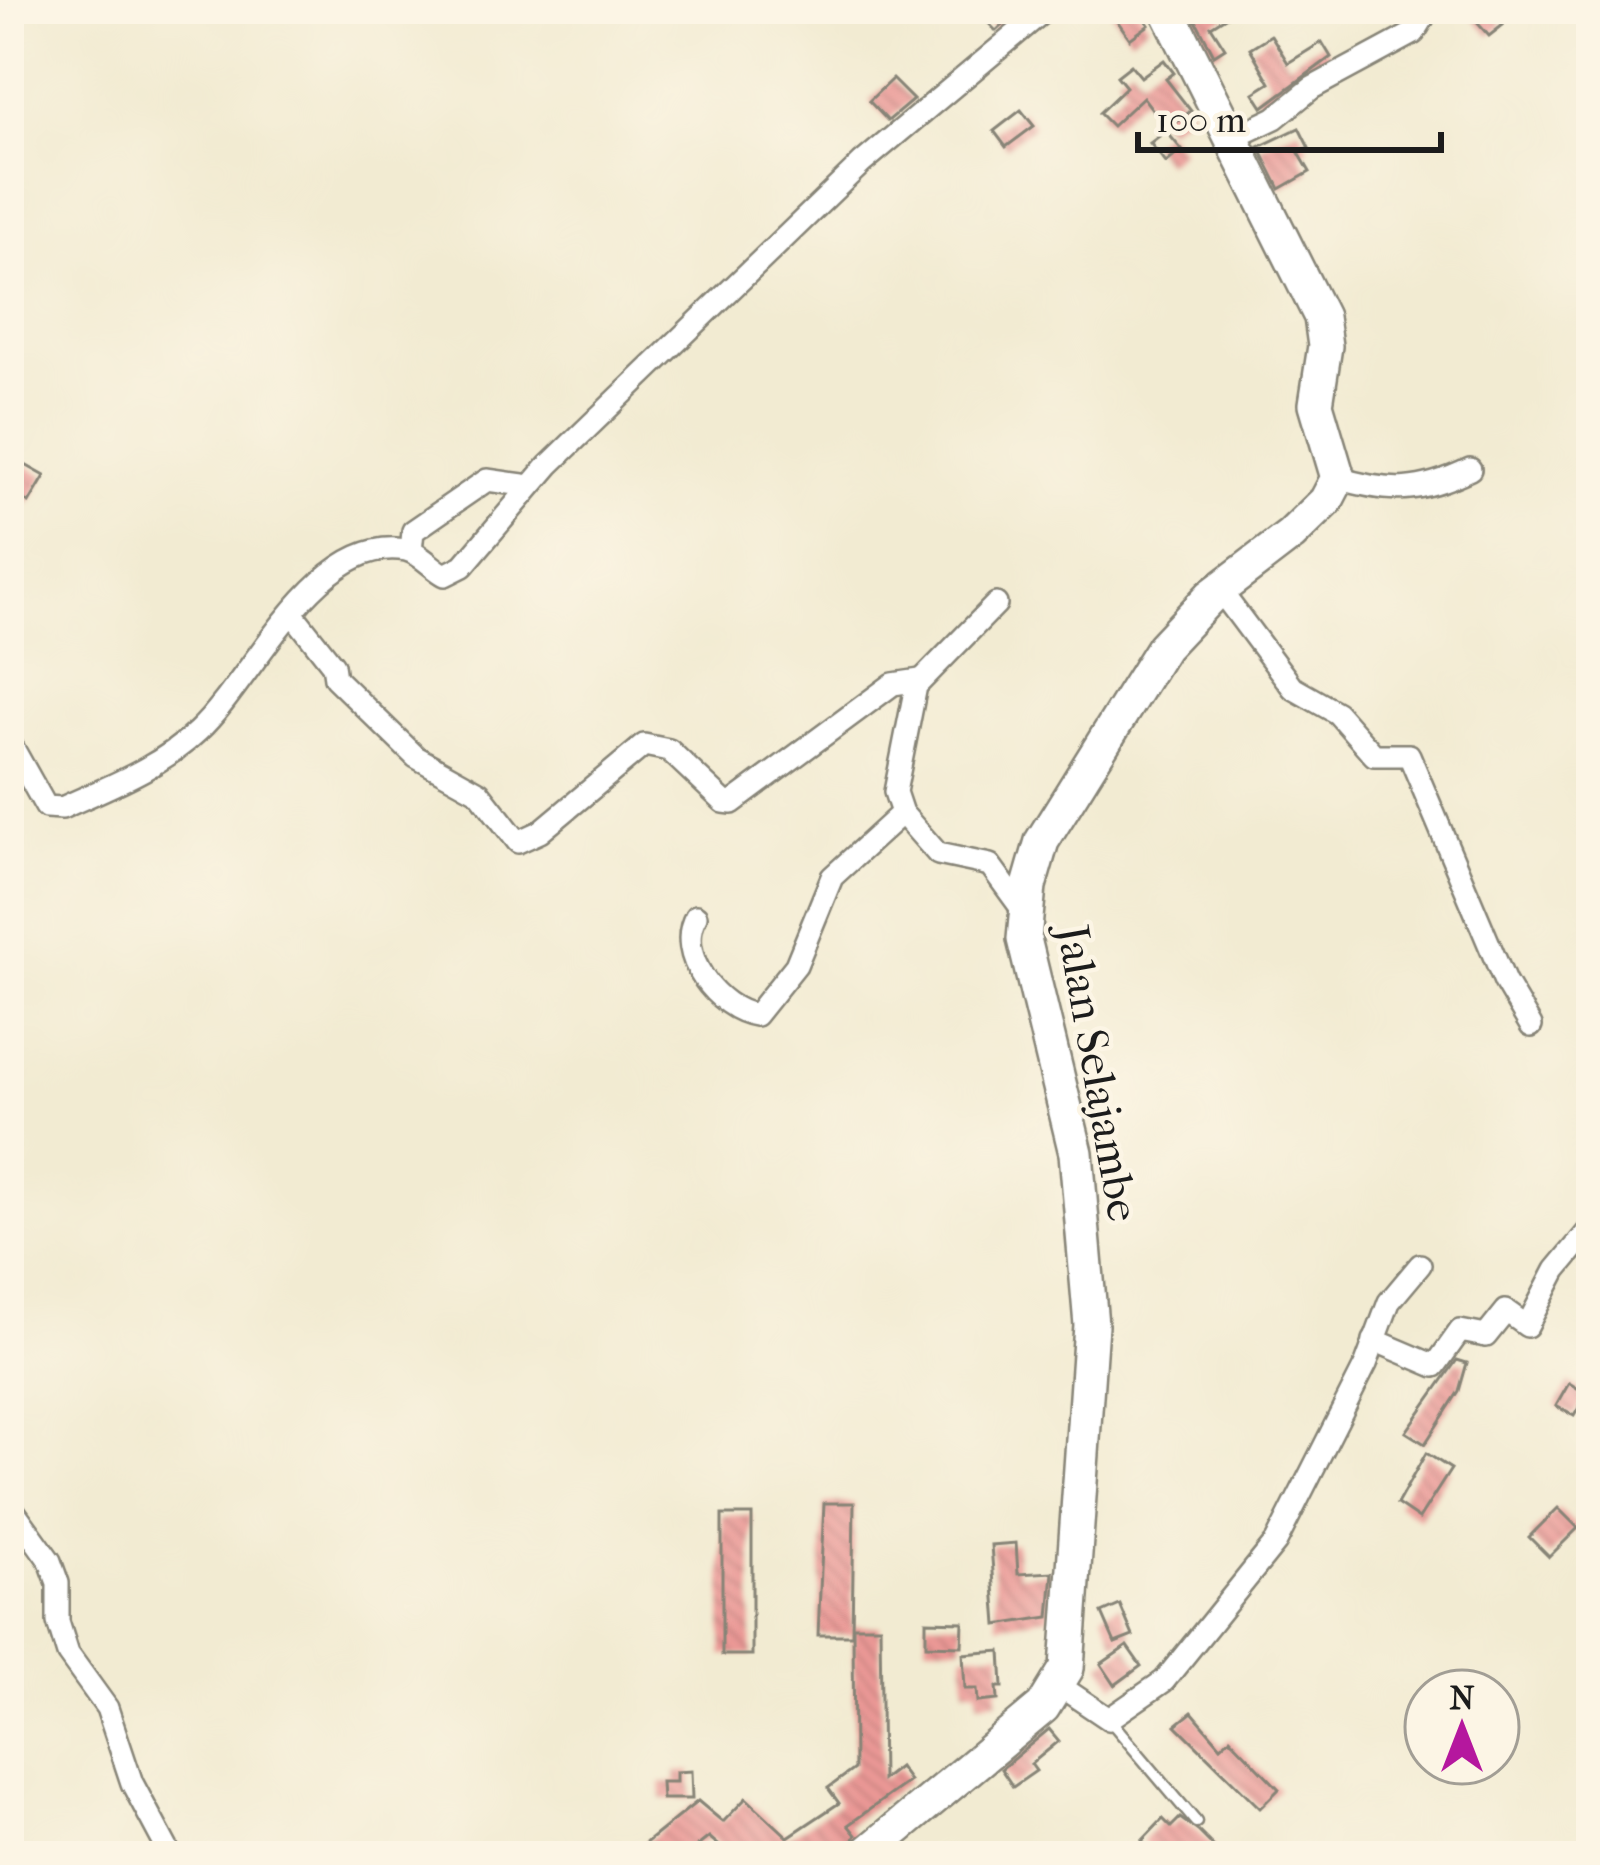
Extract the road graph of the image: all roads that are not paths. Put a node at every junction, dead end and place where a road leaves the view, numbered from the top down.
1 (1046, 9) edge
2 (1167, 9) edge
3 (1418, 9) edge
4 (1233, 138) junction
5 (1470, 470) dead end
6 (1338, 478) junction
7 (530, 486) junction
8 (411, 551) junction
9 (1219, 589) junction
10 (996, 604) dead end
11 (292, 613) junction
12 (920, 680) junction
13 (9, 741) edge
14 (902, 813) junction
15 (1025, 914) junction
16 (696, 916) dead end
17 (1531, 1025) dead end
18 (1591, 1228) edge
19 (1420, 1265) dead end
20 (1374, 1340) junction
21 (9, 1504) edge
22 (1060, 1686) junction
23 (1109, 1719) junction
24 (1196, 1822) dead end
25 (171, 1856) edge
26 (864, 1856) edge

1 - 7 street
2 - 4 street
3 - 4 street
4 - 6 street
5 - 6 street
6 - 9 street, Jalan Selajambe
7 - 8 street
7 - 8 street
8 - 11 street
9 - 15 street, Jalan Selajambe
9 - 17 street
10 - 12 street
11 - 12 street
11 - 13 street
12 - 14 street
14 - 15 street
14 - 16 street
15 - 22 street, Jalan Selajambe
18 - 20 street
19 - 20 street
20 - 23 street
21 - 25 street
22 - 23 street
22 - 26 street
23 - 24 lane

